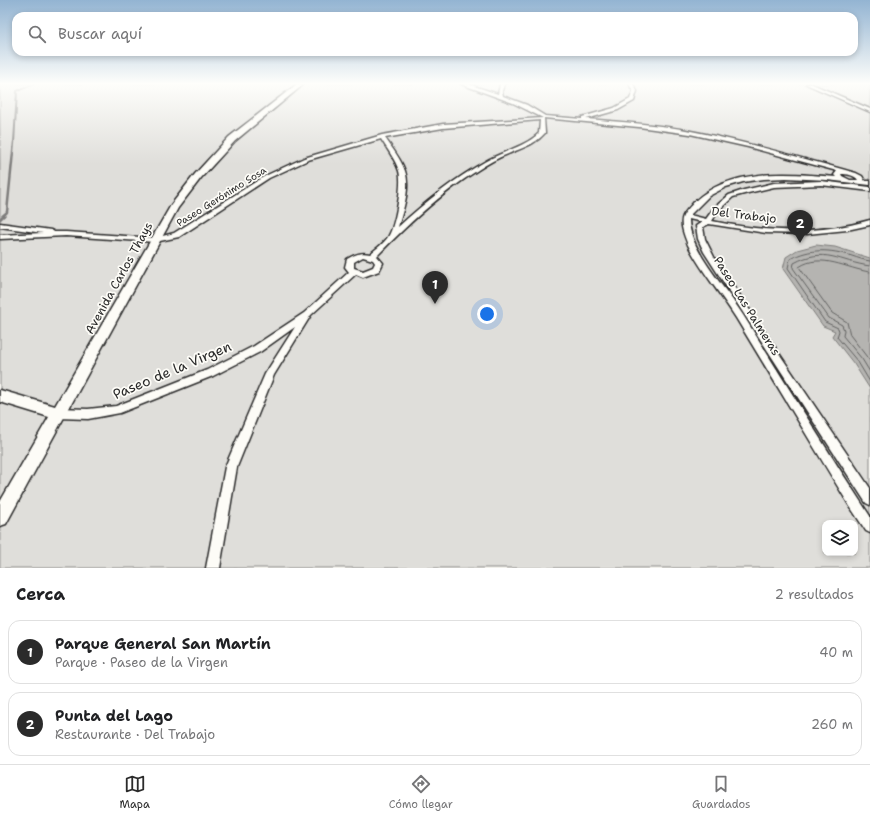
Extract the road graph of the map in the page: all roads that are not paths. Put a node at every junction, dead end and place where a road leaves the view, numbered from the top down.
1 (266, 111) edge
2 (528, 111) edge
3 (611, 111) edge
4 (541, 117) junction
5 (578, 120) junction
6 (382, 137) junction
7 (802, 160) junction
8 (846, 172) junction
9 (837, 174) junction
10 (815, 177) junction
11 (845, 180) junction
12 (860, 180) junction
13 (870, 182) edge
14 (870, 190) edge
15 (686, 216) junction
16 (708, 222) junction
17 (870, 222) edge
18 (0, 225) edge
19 (66, 234) junction
20 (392, 236) junction
21 (0, 237) edge
22 (155, 240) junction
23 (372, 256) junction
24 (354, 272) junction
25 (308, 313) junction
26 (0, 396) edge
27 (58, 413) junction
28 (870, 499) edge
29 (0, 518) edge
30 (870, 527) edge
31 (213, 568) edge

1 - 22 street, Avenida Carlos Thays
2 - 4 street
3 - 5 street
4 - 5 street, Paseo Gerónimo Sosa
4 - 6 street, Paseo Gerónimo Sosa
4 - 20 street
5 - 7 street, Paseo Gerónimo Sosa
6 - 20 street
6 - 22 street, Paseo Gerónimo Sosa
7 - 8 street
7 - 9 street
8 - 9 street
8 - 12 street
9 - 10 street
9 - 11 street
10 - 11 street
10 - 15 street
11 - 12 street
12 - 13 street
14 - 16 street
15 - 16 street, Del Trabajo
15 - 30 street, Paseo Las Palmeras
16 - 17 street, Del Trabajo
16 - 28 street
18 - 19 street
19 - 21 street
19 - 22 street, Paseo Gerónimo Sosa
20 - 23 street
22 - 27 street, Avenida Carlos Thays
23 - 24 street
23 - 24 street
24 - 25 street
25 - 27 street, Paseo de la Virgen
25 - 31 street
26 - 27 street
27 - 29 street, Avenida Carlos Thays

